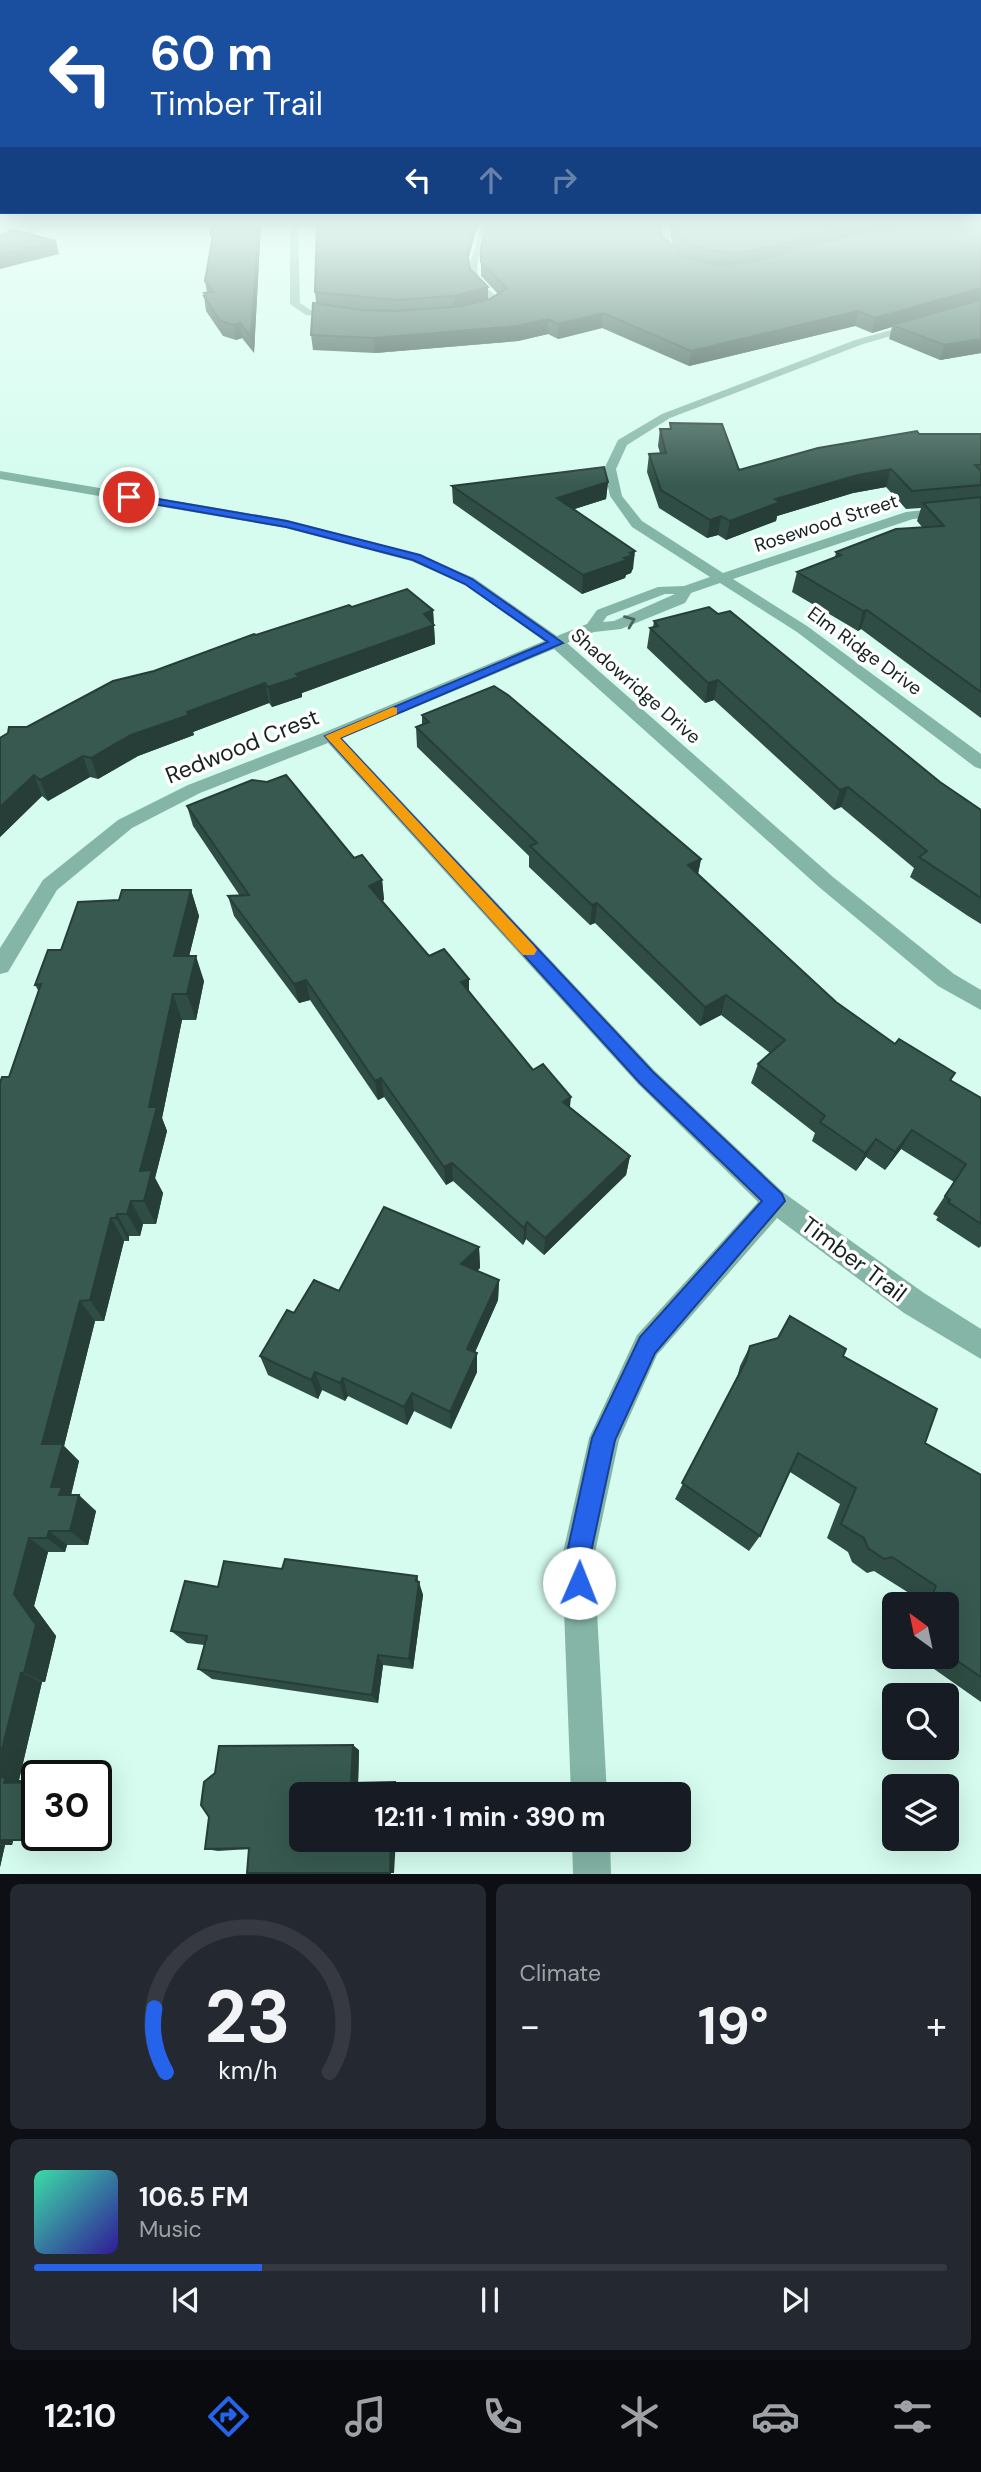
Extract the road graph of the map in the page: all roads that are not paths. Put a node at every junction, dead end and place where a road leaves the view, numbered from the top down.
1 (304, 310) edge
2 (484, 310) edge
3 (464, 315) edge
4 (353, 316) edge
5 (932, 321) edge
6 (0, 475) edge
7 (981, 508) edge
8 (721, 578) junction
9 (557, 643) junction
10 (331, 736) junction
11 (981, 763) edge
12 (0, 966) edge
13 (981, 1001) edge
14 (775, 1201) junction
15 (981, 1345) edge
16 (588, 1782) edge
17 (591, 1852) edge
18 (592, 1874) edge

1 - 4 street
2 - 3 street
5 - 8 street, Elm Ridge Drive
6 - 9 street, Shadowridge Drive
7 - 8 street, Rosewood Street
8 - 9 street, Rosewood Street
8 - 11 street, Elm Ridge Drive
9 - 10 street, Redwood Crest
9 - 13 street, Shadowridge Drive
10 - 12 street, Redwood Crest
10 - 14 street, Timber Trail
14 - 15 street, Timber Trail
14 - 16 street
17 - 18 street

